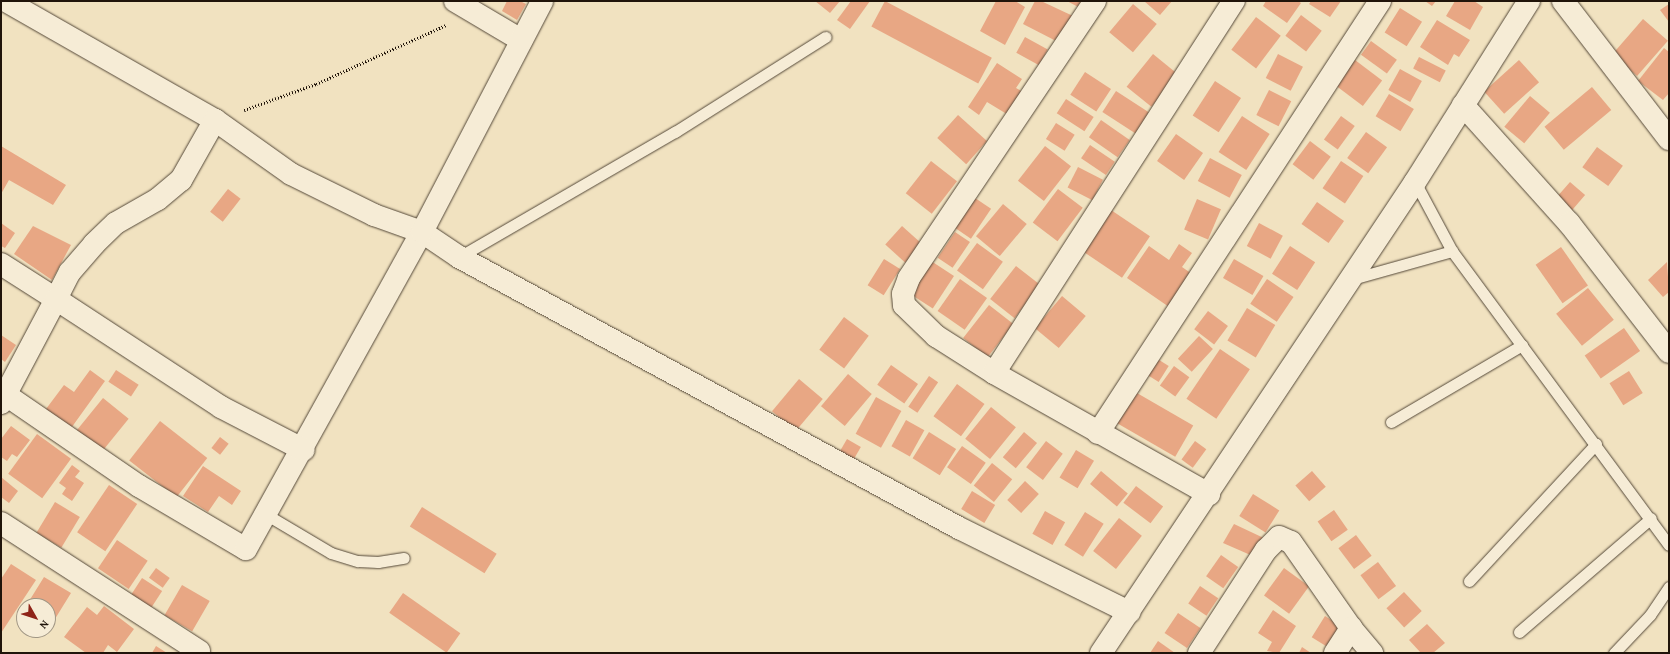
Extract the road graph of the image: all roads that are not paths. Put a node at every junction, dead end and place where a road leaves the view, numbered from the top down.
1 (6, 1) edge
2 (454, 1) edge
3 (542, 1) edge
4 (1095, 1) edge
5 (1234, 1) edge
6 (1380, 1) edge
7 (1530, 1) edge
8 (1564, 1) edge
9 (825, 37) dead end
10 (521, 40) junction
11 (1463, 105) junction
12 (215, 120) junction
13 (1669, 139) edge
14 (1416, 182) junction
15 (422, 232) junction
16 (1452, 251) junction
17 (459, 257) junction
18 (1, 264) edge
19 (1352, 279) junction
20 (56, 299) junction
21 (1522, 345) junction
22 (1669, 352) edge
23 (994, 373) junction
24 (3, 399) edge
25 (1391, 422) dead end
26 (1098, 433) junction
27 (1596, 444) junction
28 (304, 450) junction
29 (1208, 494) junction
30 (267, 515) junction
31 (1651, 518) junction
32 (1, 523) edge
33 (1669, 545) edge
34 (404, 558) dead end
35 (1469, 581) dead end
36 (1669, 587) edge
37 (1129, 612) junction
38 (1351, 628) junction
39 (1519, 632) dead end
40 (199, 651) dead end
41 (1101, 653) edge
42 (1198, 653) edge
43 (1335, 653) edge
44 (1372, 653) edge
45 (1614, 653) edge

1 - 12 street
2 - 10 street
3 - 10 street
4 - 23 street
5 - 23 street
6 - 26 street
7 - 11 street
8 - 13 street
9 - 17 lane
10 - 15 street
11 - 14 street
11 - 22 street
12 - 15 street
12 - 20 street
14 - 16 lane
14 - 19 street
15 - 17 street
15 - 28 street
16 - 19 lane
16 - 21 lane
17 - 37 street
18 - 20 street
19 - 29 street
20 - 24 street
20 - 28 street
21 - 25 lane
21 - 27 lane
23 - 26 street
24 - 30 street
26 - 29 street
27 - 31 lane
27 - 35 lane
28 - 30 street
29 - 37 street
30 - 34 lane
31 - 33 lane
31 - 39 lane
32 - 40 street
36 - 45 lane
37 - 41 street
38 - 42 street
38 - 43 street
38 - 44 street

